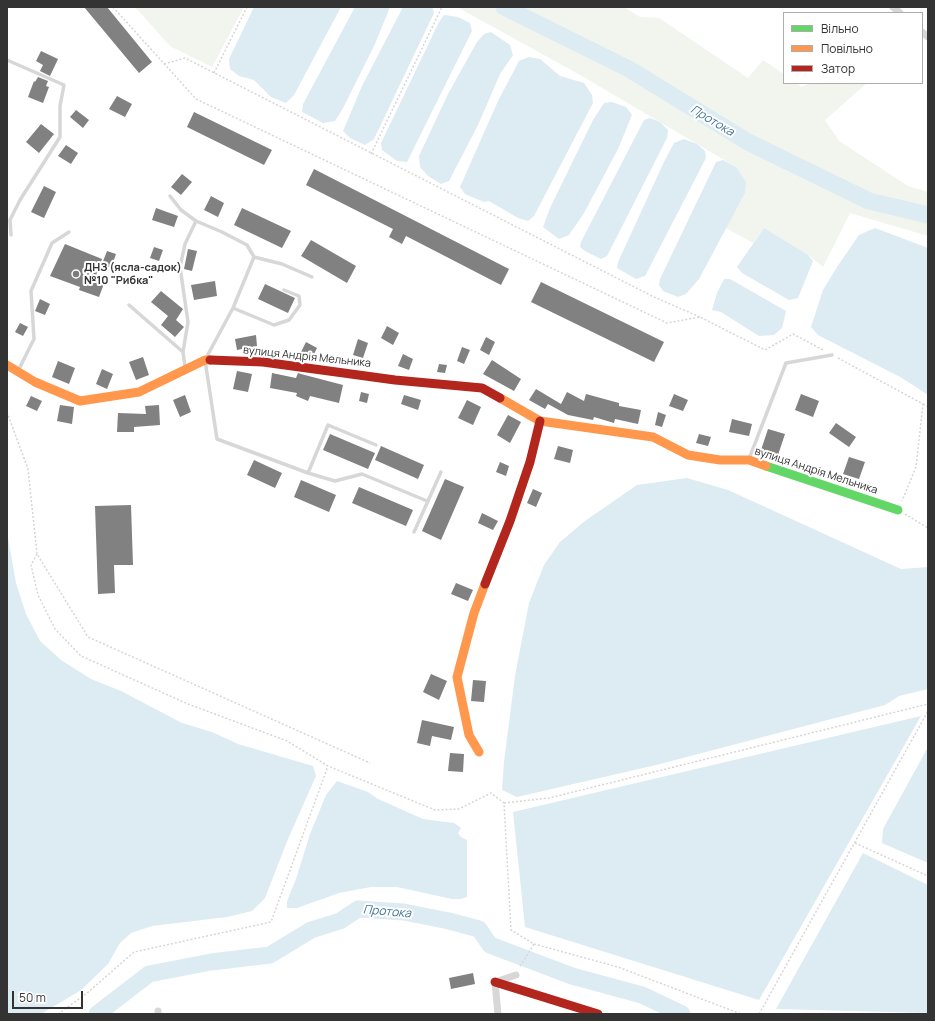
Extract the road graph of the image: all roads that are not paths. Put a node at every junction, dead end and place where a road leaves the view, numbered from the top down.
1 (7, 60) edge
2 (170, 196) dead end
3 (196, 221) junction
4 (69, 232) dead end
5 (11, 235) dead end
6 (254, 257) junction
7 (312, 277) dead end
8 (284, 290) dead end
9 (129, 305) dead end
10 (232, 308) junction
11 (183, 352) junction
12 (832, 355) road end
13 (205, 360) junction
14 (7, 365) edge
15 (185, 368) junction
16 (18, 372) junction
17 (540, 421) junction
18 (376, 445) dead end
19 (749, 460) junction
20 (441, 472) dead end
21 (308, 474) junction
22 (427, 501) junction
23 (898, 510) road end
24 (414, 532) dead end
25 (478, 752) dead end
26 (516, 974) road end
27 (495, 982) junction
28 (498, 1014) edge
29 (598, 1014) edge

1 - 5 lane
2 - 3 lane
3 - 6 lane
3 - 11 lane
4 - 16 lane
6 - 7 lane
6 - 10 lane
8 - 10 lane
9 - 11 lane
10 - 13 lane
11 - 15 lane
12 - 19 lane
13 - 15 street, вулиця Андрія Мельника
13 - 17 street, вулиця Андрія Мельника
13 - 21 lane
14 - 16 street, вулиця Андрія Мельника
15 - 16 street, вулиця Андрія Мельника
17 - 19 street, вулиця Андрія Мельника
17 - 25 street
18 - 21 lane
19 - 23 street, вулиця Андрія Мельника
20 - 22 lane
21 - 22 lane
22 - 24 lane
26 - 27 street
27 - 28 street
27 - 29 street

